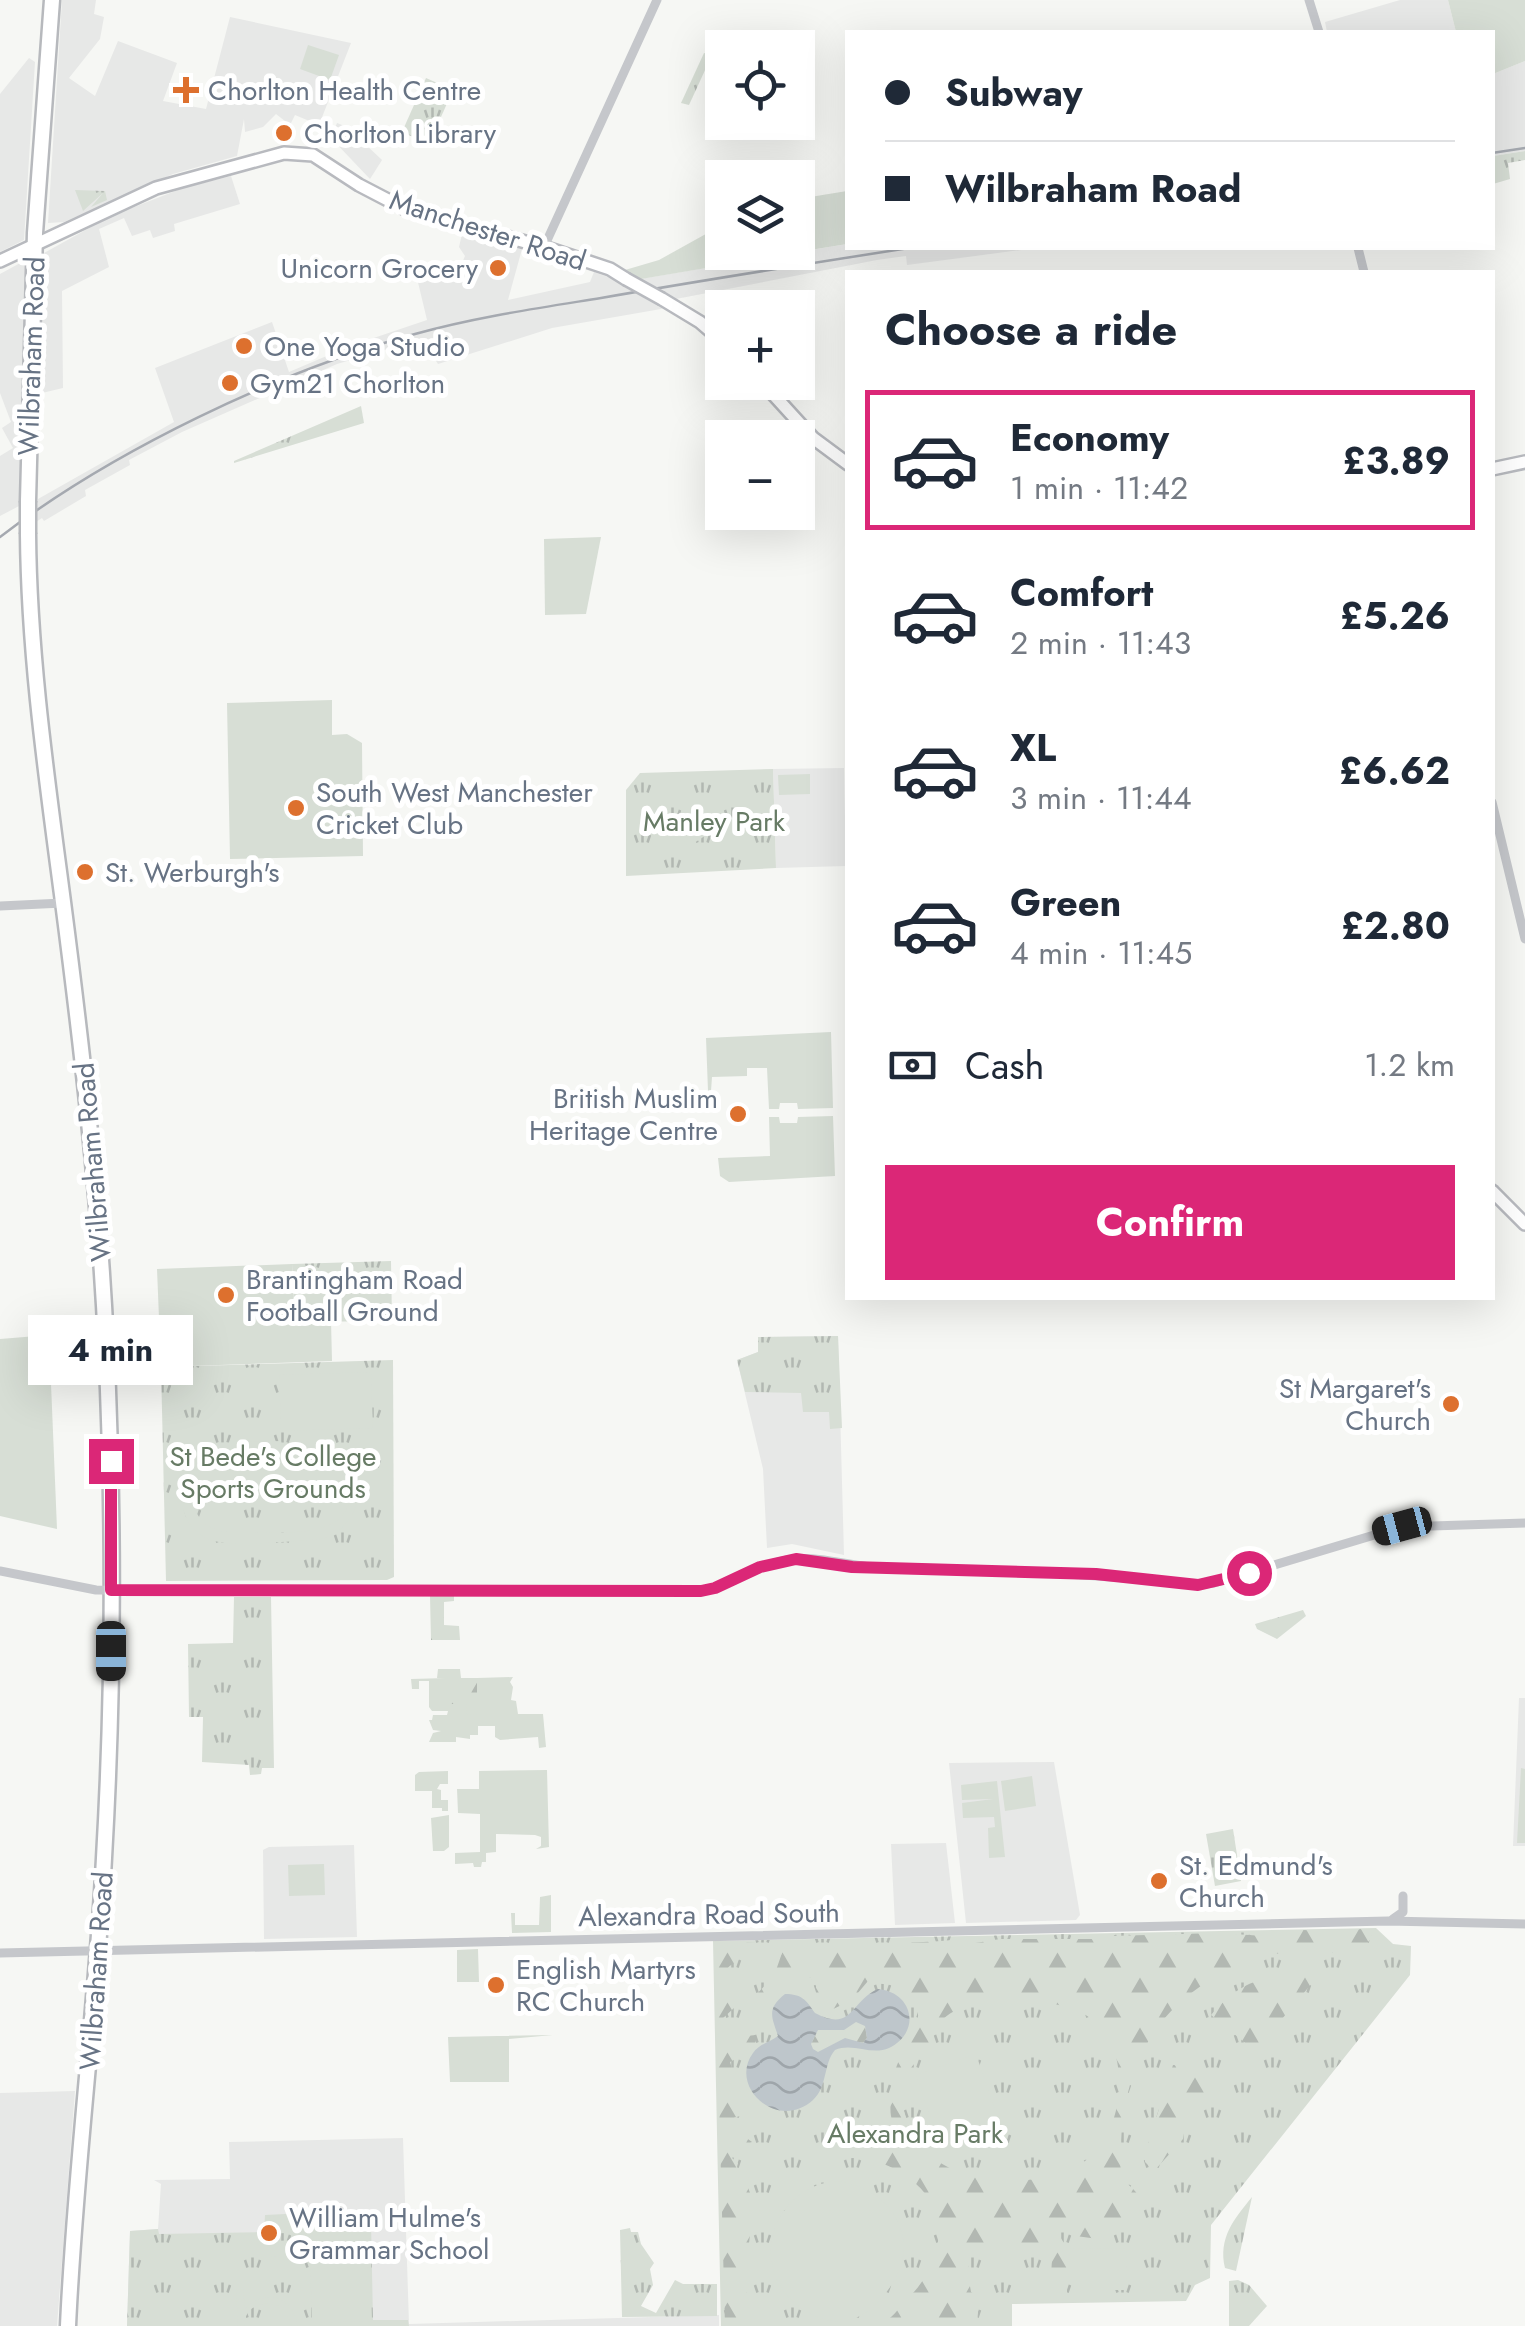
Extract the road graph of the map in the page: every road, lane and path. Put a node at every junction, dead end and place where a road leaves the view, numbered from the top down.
1 (52, 0) edge
2 (657, 0) edge
3 (1309, 0) edge
4 (1317, 30) edge
5 (34, 244) junction
6 (544, 247) junction
7 (0, 261) edge
8 (705, 326) edge
9 (779, 400) edge
10 (845, 462) edge
11 (1525, 462) edge
12 (1495, 468) edge
13 (1495, 814) edge
14 (63, 902) junction
15 (0, 906) edge
16 (1525, 938) edge
17 (1495, 1194) edge
18 (1525, 1224) edge
19 (1525, 1523) edge
20 (111, 1563) junction
21 (0, 1571) edge
22 (111, 1590) junction
23 (135, 1590) junction
24 (1403, 1896) dead end
25 (1390, 1920) junction
26 (1525, 1924) edge
27 (98, 1951) junction
28 (0, 1953) edge
29 (68, 2326) edge

1 - 5 highway, Wilbraham Road
2 - 6 street
3 - 4 street
5 - 6 main road, Manchester Road
5 - 7 main road, Manchester Road
5 - 14 highway, Wilbraham Road, bridge
6 - 8 main road, Manchester Road, bridge
9 - 10 main road
11 - 12 main road
13 - 16 street
14 - 15 street
14 - 20 highway, Wilbraham Road
17 - 18 main road
19 - 23 street
20 - 22 highway, Wilbraham Road
20 - 23 street
21 - 22 street
22 - 23 street
22 - 27 highway, Wilbraham Road
24 - 25 street
25 - 26 street, Alexandra Road South
25 - 27 street, Alexandra Road South
27 - 28 street, Alexandra Road South
27 - 29 highway, Wilbraham Road

